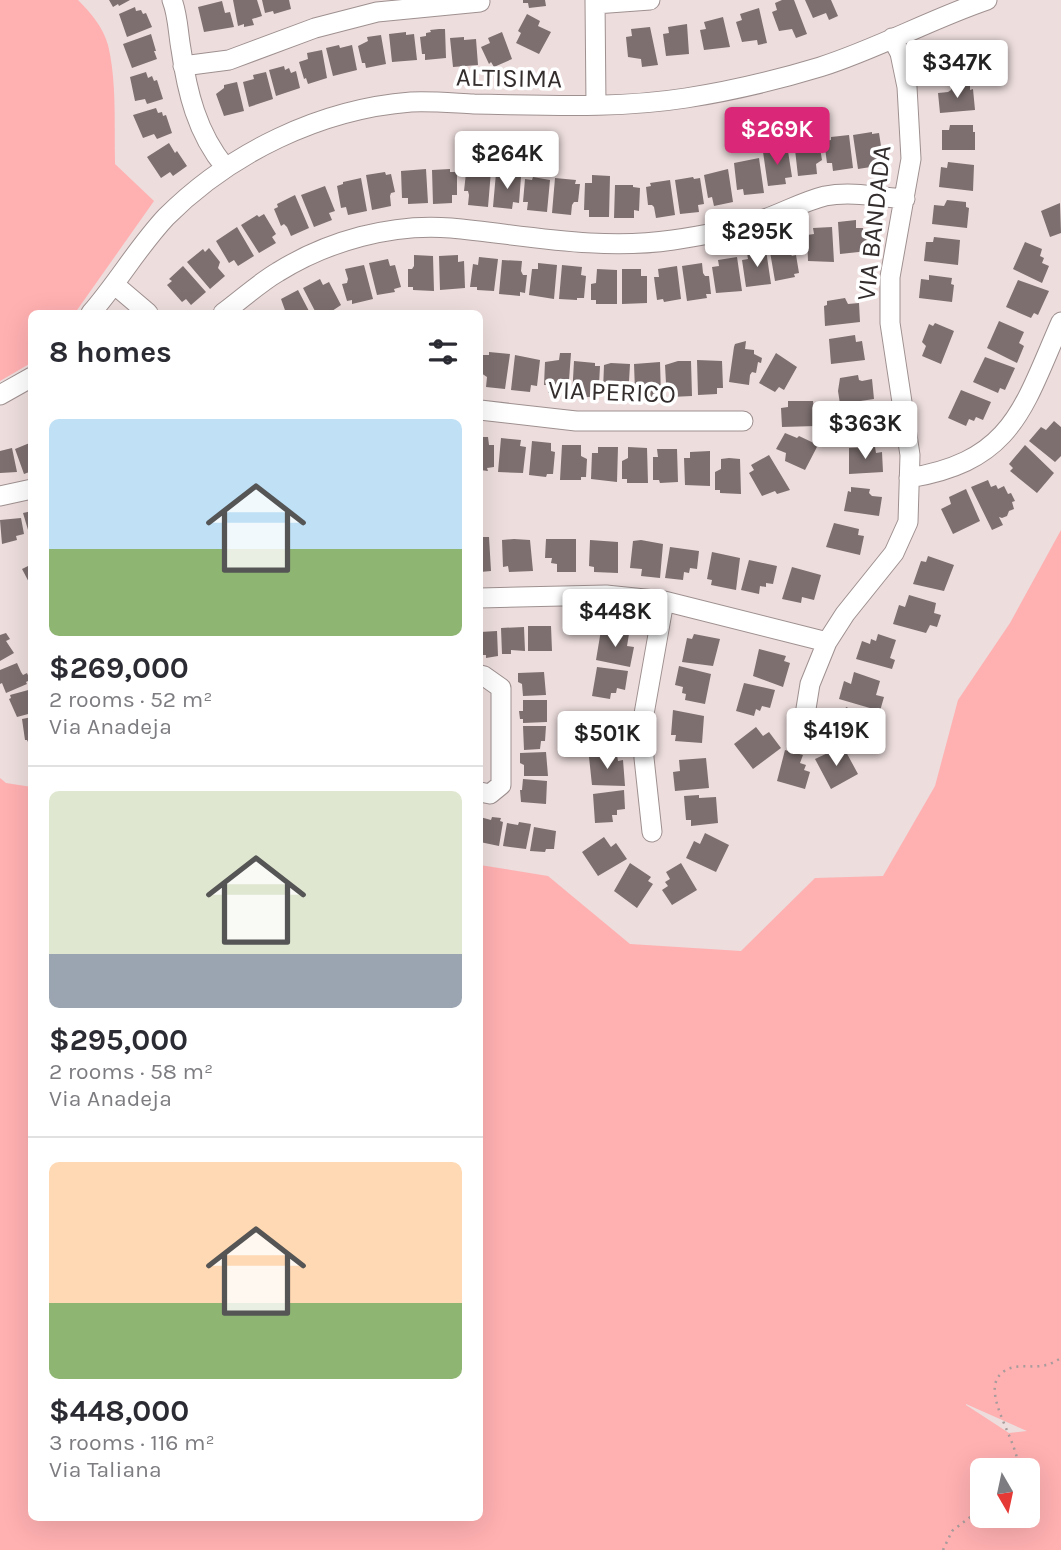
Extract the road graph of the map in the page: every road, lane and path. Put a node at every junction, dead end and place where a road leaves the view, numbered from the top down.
1 (172, 0) edge
2 (650, 0) edge
3 (987, 0) edge
4 (480, 2) dead end
5 (595, 2) edge
6 (892, 38) junction
7 (183, 66) junction
8 (596, 105) junction
9 (225, 167) junction
10 (905, 199) junction
11 (115, 285) junction
12 (94, 310) edge
13 (144, 310) edge
14 (227, 310) edge
15 (1061, 322) edge
16 (28, 379) edge
17 (0, 395) edge
18 (483, 410) edge
19 (743, 421) dead end
20 (909, 478) junction
21 (28, 490) edge
22 (0, 496) edge
23 (483, 598) edge
24 (664, 601) junction
25 (827, 642) junction
26 (483, 676) edge
27 (804, 721) dead end
28 (485, 793) edge
29 (652, 832) dead end
30 (1061, 1358) edge
31 (1016, 1458) edge
32 (970, 1517) edge
33 (943, 1550) edge

1 - 7 street
2 - 5 street
3 - 6 street, ALTISIMA
4 - 7 street
5 - 8 street
6 - 8 street, ALTISIMA
6 - 10 street, VIA BANDADA
7 - 9 street
8 - 9 street, ALTISIMA
9 - 11 street, ALTISIMA
10 - 14 street
10 - 20 street, VIA BANDADA
11 - 12 street, ALTISIMA
11 - 13 street
15 - 20 street
16 - 17 street
18 - 19 street, VIA PERICO
20 - 25 street, VIA BANDADA
21 - 22 street
23 - 24 street
24 - 25 street
24 - 29 street
25 - 27 street, VIA BANDADA
26 - 28 street
30 - 31 path
32 - 33 path

